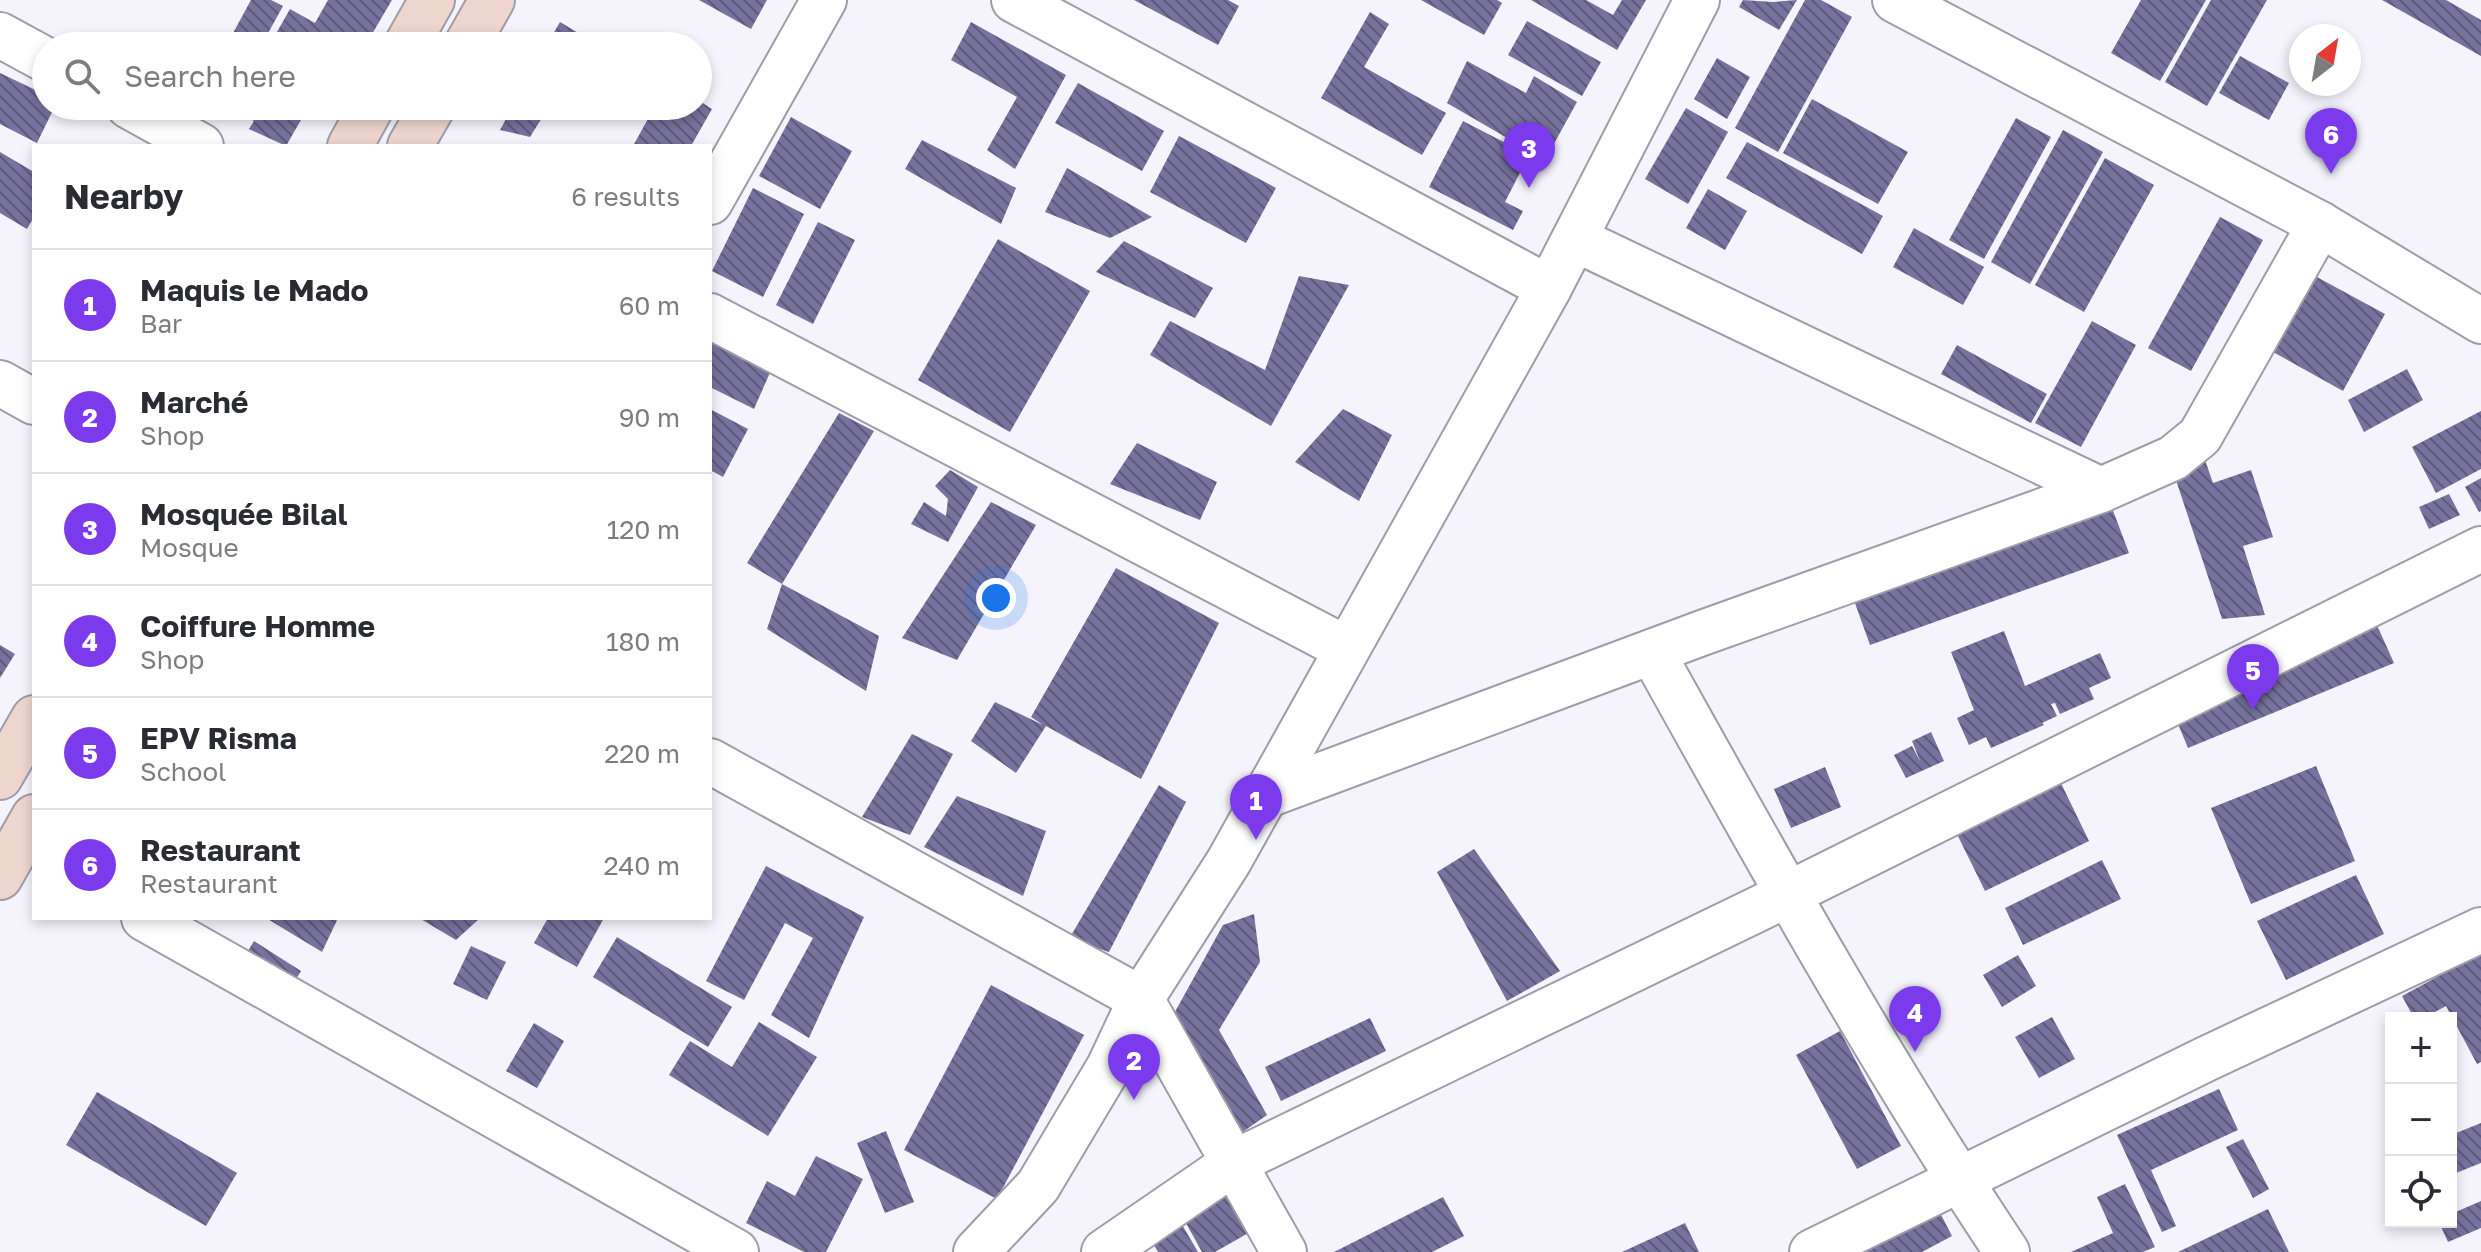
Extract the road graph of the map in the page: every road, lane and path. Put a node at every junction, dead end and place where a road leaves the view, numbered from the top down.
1 (432, 0) edge
2 (492, 0) edge
3 (824, 0) edge
4 (1014, 0) edge
5 (1697, 0) edge
6 (1895, 0) edge
7 (414, 32) edge
8 (474, 32) edge
9 (0, 35) edge
10 (32, 52) edge
11 (154, 120) edge
12 (364, 120) edge
13 (425, 120) edge
14 (197, 144) edge
15 (351, 144) edge
16 (411, 144) edge
17 (712, 198) edge
18 (2320, 224) junction
19 (1575, 239) junction
20 (1549, 288) junction
21 (712, 317) edge
22 (2481, 321) edge
23 (0, 383) edge
24 (32, 401) edge
25 (2101, 490) junction
26 (2481, 549) edge
27 (1345, 648) junction
28 (1652, 652) junction
29 (32, 721) edge
30 (712, 762) edge
31 (0, 777) edge
32 (1265, 796) junction
33 (1787, 894) junction
34 (148, 920) edge
35 (2481, 930) edge
36 (1141, 999) junction
37 (1235, 1162) junction
38 (1958, 1179) junction
39 (1129, 1245) edge
40 (736, 1252) edge
41 (976, 1252) edge
42 (1284, 1252) edge
43 (1812, 1252) edge
44 (2007, 1252) edge

1 - 7 street
2 - 8 street
3 - 17 street
4 - 20 street
5 - 19 street
6 - 18 street
9 - 10 street
11 - 14 street
12 - 15 street
13 - 16 street
18 - 22 street
18 - 25 street
19 - 20 street
19 - 25 street
20 - 27 street
21 - 27 street
23 - 24 street
25 - 28 street
26 - 33 street
27 - 32 street
28 - 32 street
28 - 33 street
29 - 31 street
30 - 36 street
32 - 36 street
33 - 37 street
33 - 38 street
34 - 40 street
35 - 38 street
36 - 37 street
36 - 41 street
37 - 39 street
37 - 42 street
38 - 43 street
38 - 44 street

